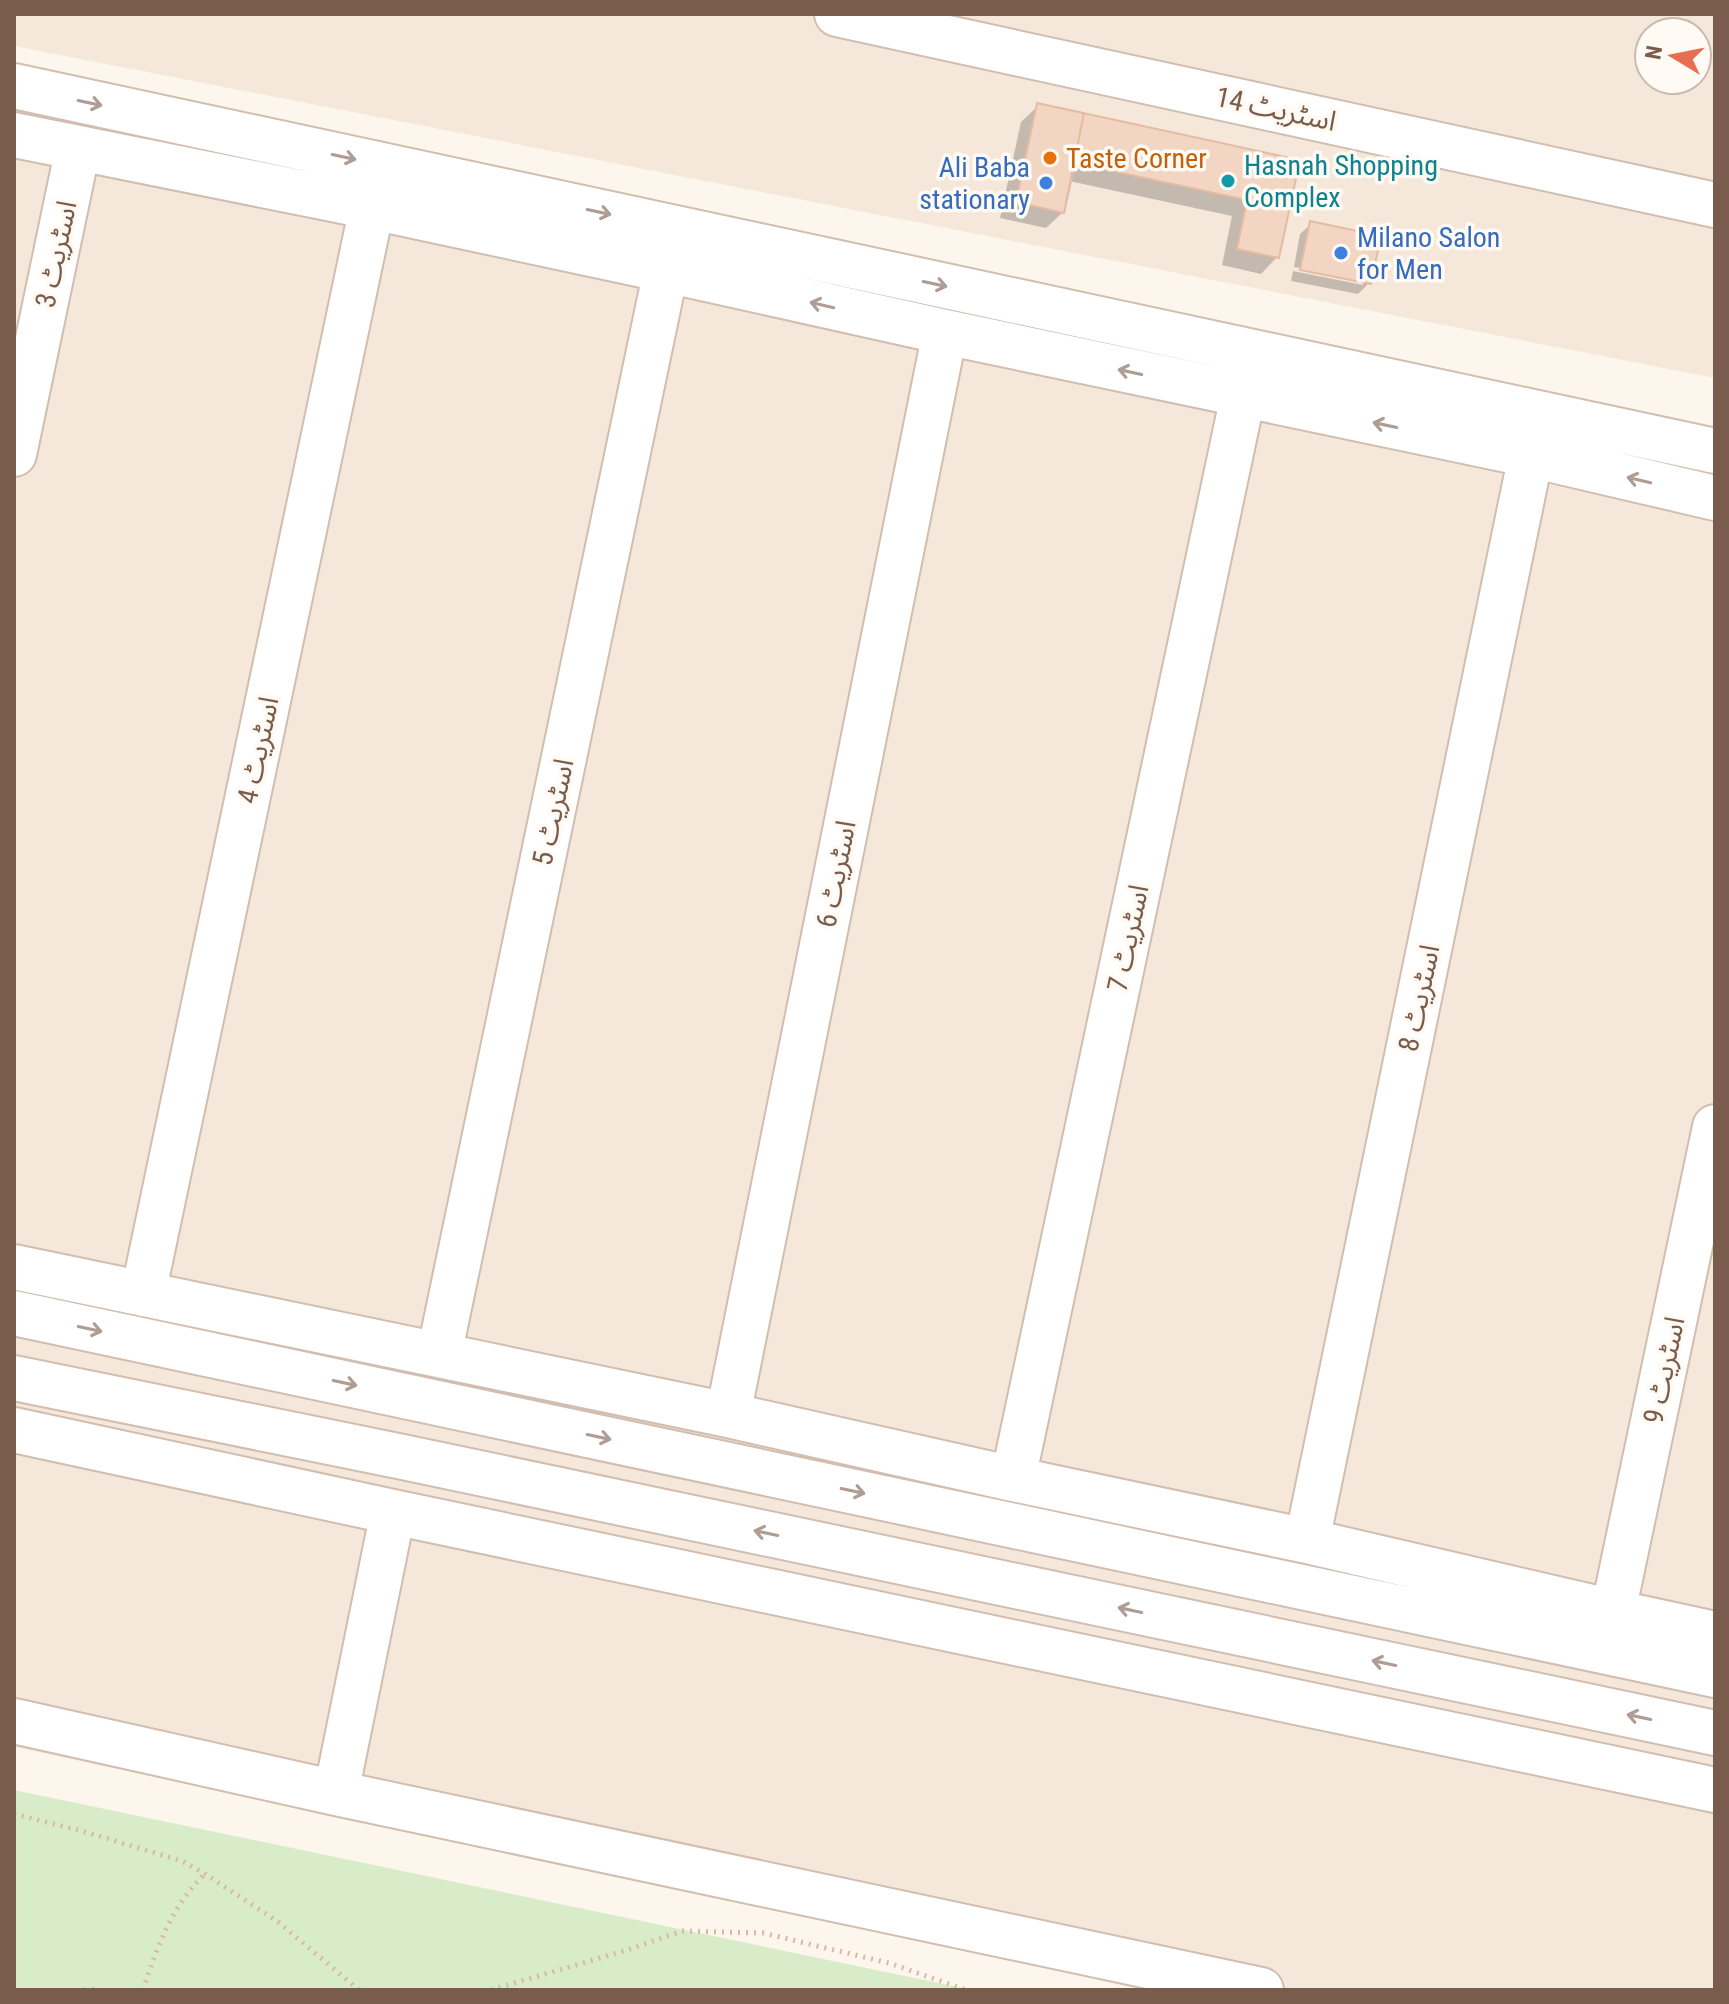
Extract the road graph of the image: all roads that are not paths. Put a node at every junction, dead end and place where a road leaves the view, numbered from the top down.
1 (856, 16) edge
2 (14, 86) edge
3 (14, 135) edge
4 (78, 148) junction
5 (1715, 205) edge
6 (372, 207) junction
7 (666, 270) junction
8 (885, 274) junction
9 (875, 317) junction
10 (945, 332) junction
11 (1243, 396) junction
12 (1715, 451) edge
13 (14, 454) edge
14 (1531, 455) junction
15 (1715, 498) edge
16 (1715, 1127) edge
17 (14, 1267) edge
18 (143, 1294) junction
19 (14, 1313) edge
20 (439, 1355) junction
21 (14, 1378) edge
22 (728, 1415) junction
23 (14, 1430) edge
24 (1013, 1479) junction
25 (393, 1512) junction
26 (1307, 1541) junction
27 (1613, 1612) junction
28 (1715, 1634) edge
29 (1715, 1675) edge
30 (14, 1721) edge
31 (1715, 1733) edge
32 (1715, 1790) edge
33 (336, 1793) junction
34 (1261, 1990) edge

1 - 5 street, اسٹریٹ 14
2 -> 8 street
3 - 4 street
4 - 6 street
4 - 13 street, اسٹریٹ 3
6 - 7 street
6 - 18 street, اسٹریٹ 4
9 -> 7 street
7 - 20 street, اسٹریٹ 5
8 - 9 street
8 -> 12 street
9 - 10 street
11 -> 10 street
10 - 22 street, اسٹریٹ 6
14 -> 11 street
11 - 24 street, اسٹریٹ 7
15 -> 14 street
14 - 26 street, اسٹریٹ 8
16 - 27 street, اسٹریٹ 9
17 - 18 street
18 - 20 street
19 -> 29 street
20 - 22 street
31 -> 21 street
22 - 24 street
23 - 25 street
24 - 26 street
25 - 32 street
25 - 33 street
26 - 27 street
27 - 28 street
30 - 33 street
33 - 34 street

